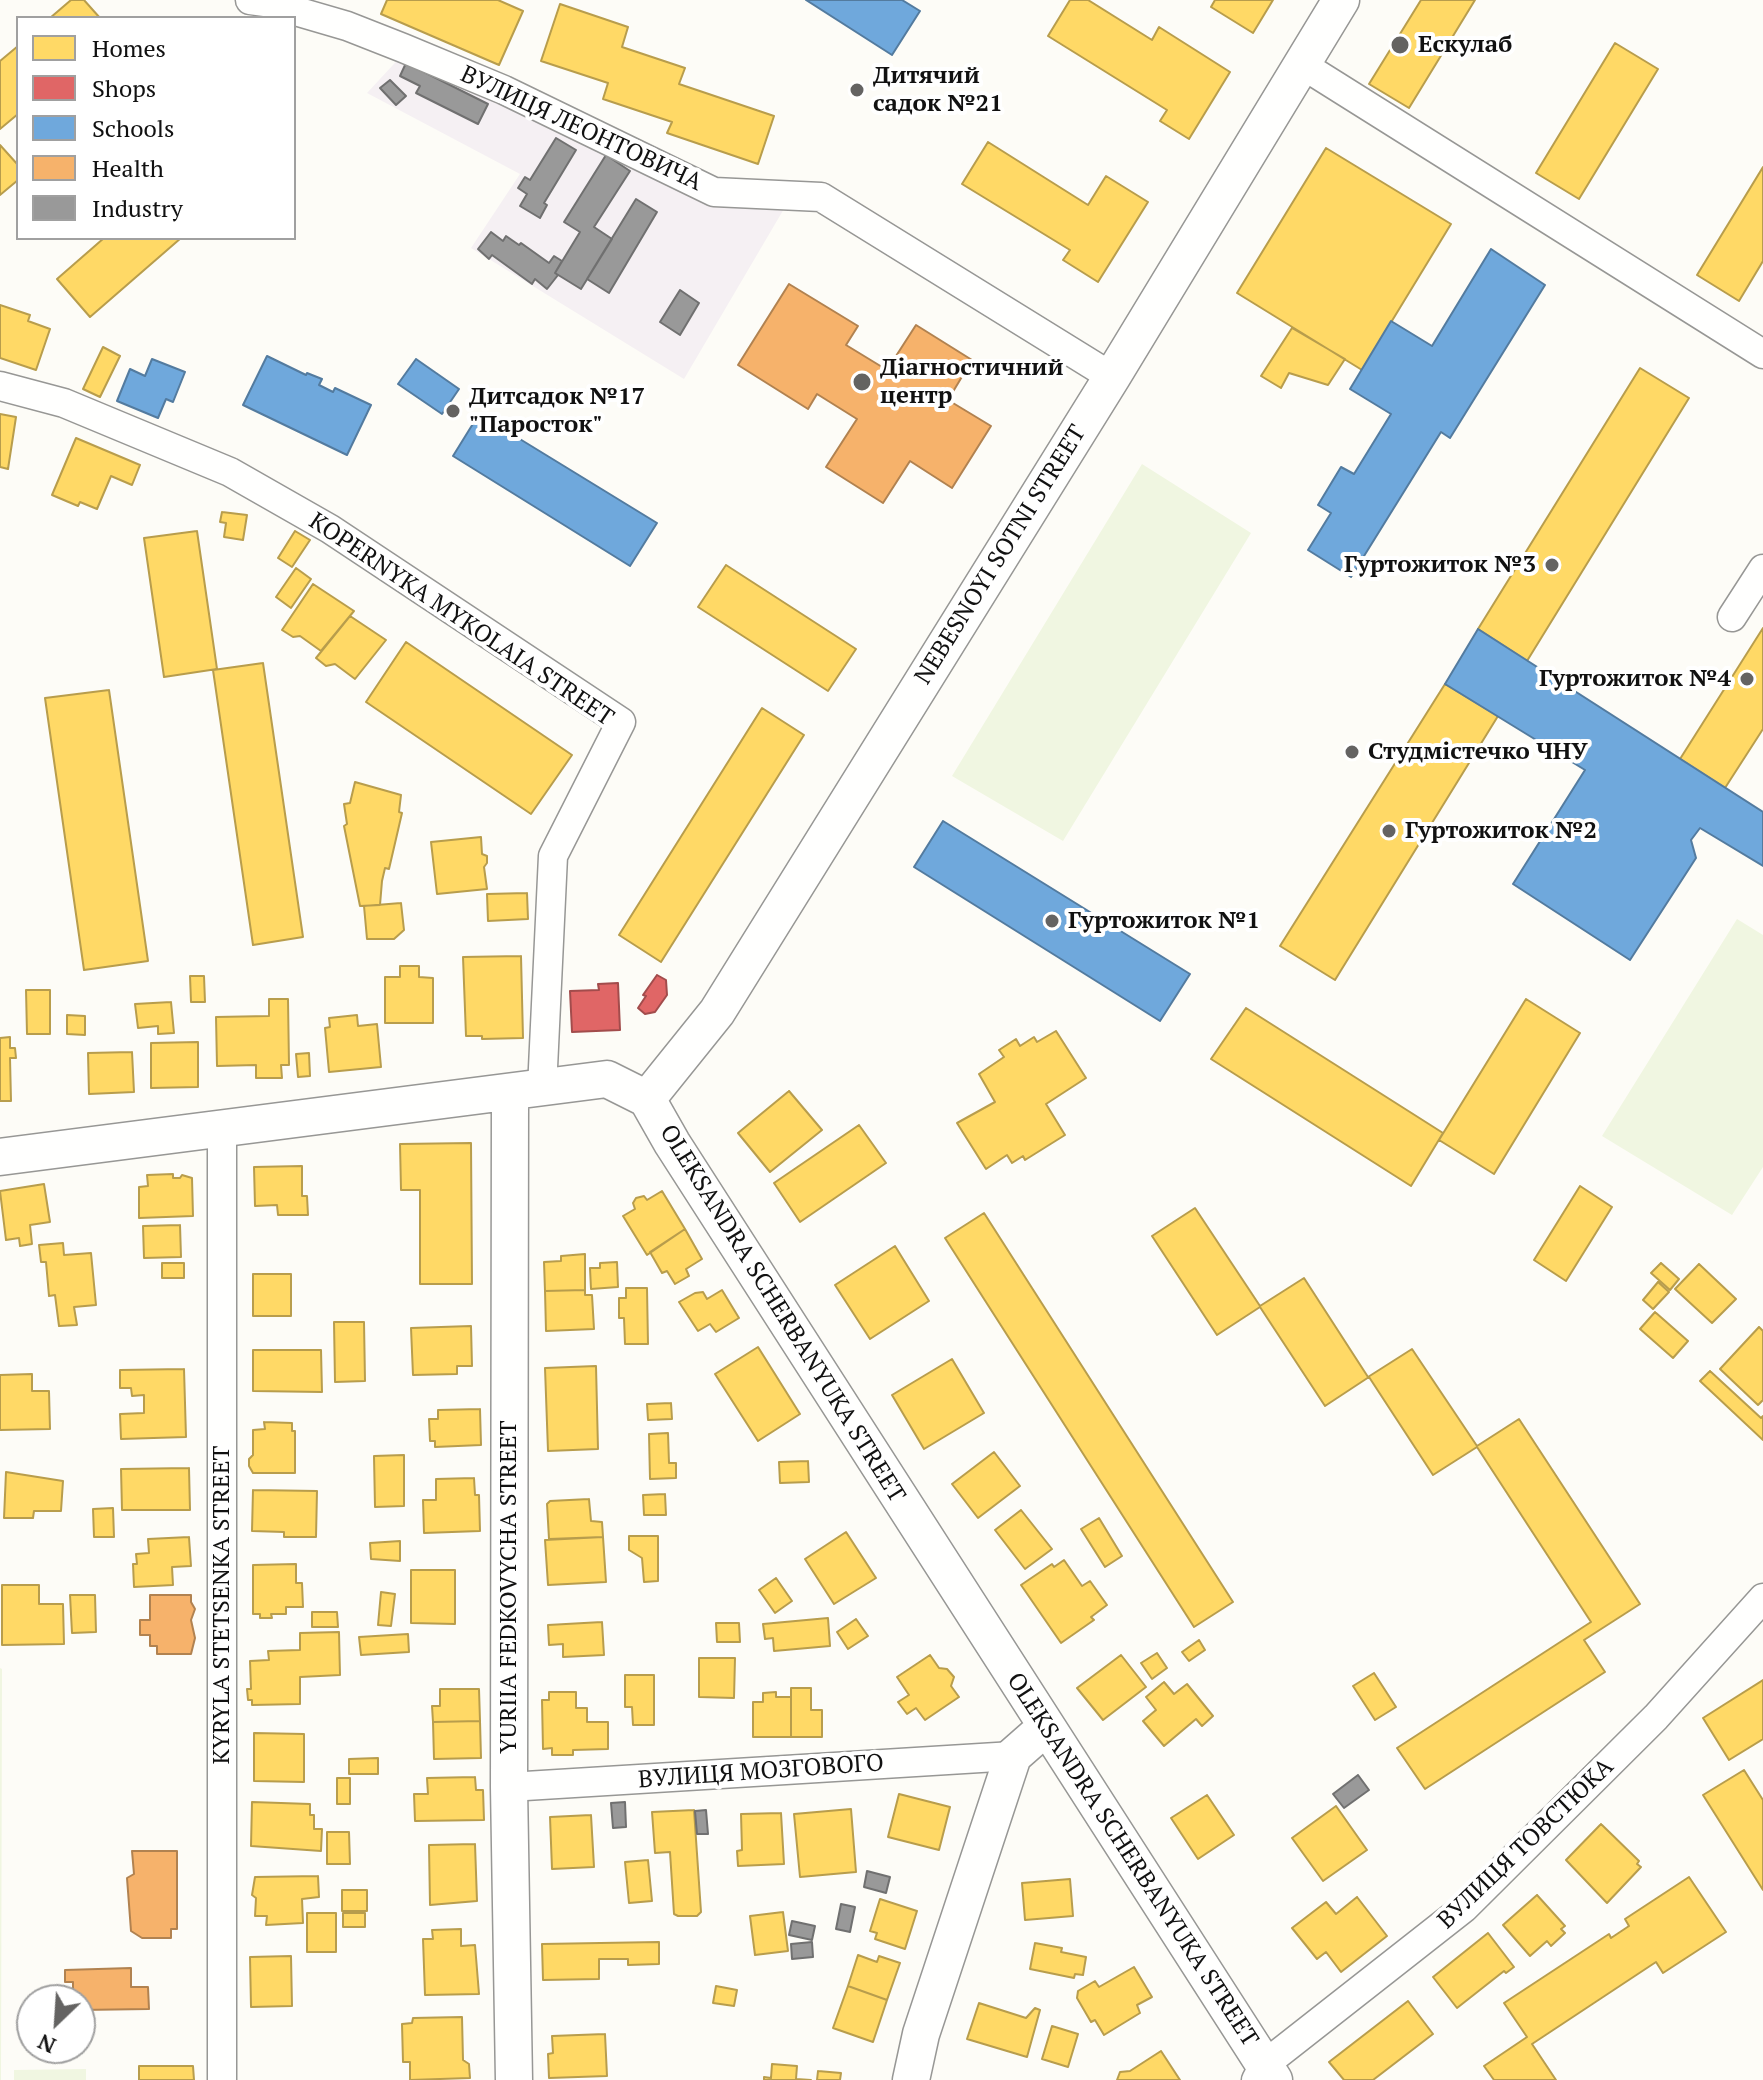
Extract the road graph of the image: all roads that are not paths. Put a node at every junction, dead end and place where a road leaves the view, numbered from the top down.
1 (250, 0) edge
2 (1341, 0) edge
3 (1301, 64) junction
4 (1763, 354) edge
5 (1112, 377) junction
6 (0, 386) edge
7 (1763, 569) edge
8 (1732, 617) dead end
9 (526, 1091) junction
10 (647, 1099) junction
11 (222, 1130) junction
12 (0, 1157) edge
13 (1763, 1598) edge
14 (1046, 1727) junction
15 (1013, 1756) junction
16 (509, 1787) junction
17 (1265, 2075) edge
18 (222, 2080) edge
19 (514, 2080) edge
20 (911, 2080) edge

1 - 5 street, ВУЛИЦЯ ЛЕОНТОВИЧА
2 - 3 street, NEBESNOYI SOTNI STREET
3 - 4 street
3 - 5 street, NEBESNOYI SOTNI STREET
5 - 10 street, NEBESNOYI SOTNI STREET
6 - 9 street, KOPERNYKA MYKOLAIA STREET
7 - 8 street
9 - 10 street, OLEKSANDRA SCHERBANYUKA STREET
9 - 11 street, OLEKSANDRA SCHERBANYUKA STREET
9 - 16 street, YURIIA FEDKOVYCHA STREET
10 - 14 street, OLEKSANDRA SCHERBANYUKA STREET
11 - 12 street, OLEKSANDRA SCHERBANYUKA STREET
11 - 18 street, KYRYLA STETSENKA STREET
13 - 17 street, ВУЛИЦЯ ТОВСТЮКА
14 - 15 street
14 - 17 street, OLEKSANDRA SCHERBANYUKA STREET
15 - 16 street, ВУЛИЦЯ МОЗГОВОГО
15 - 20 street
16 - 19 street, YURIIA FEDKOVYCHA STREET

